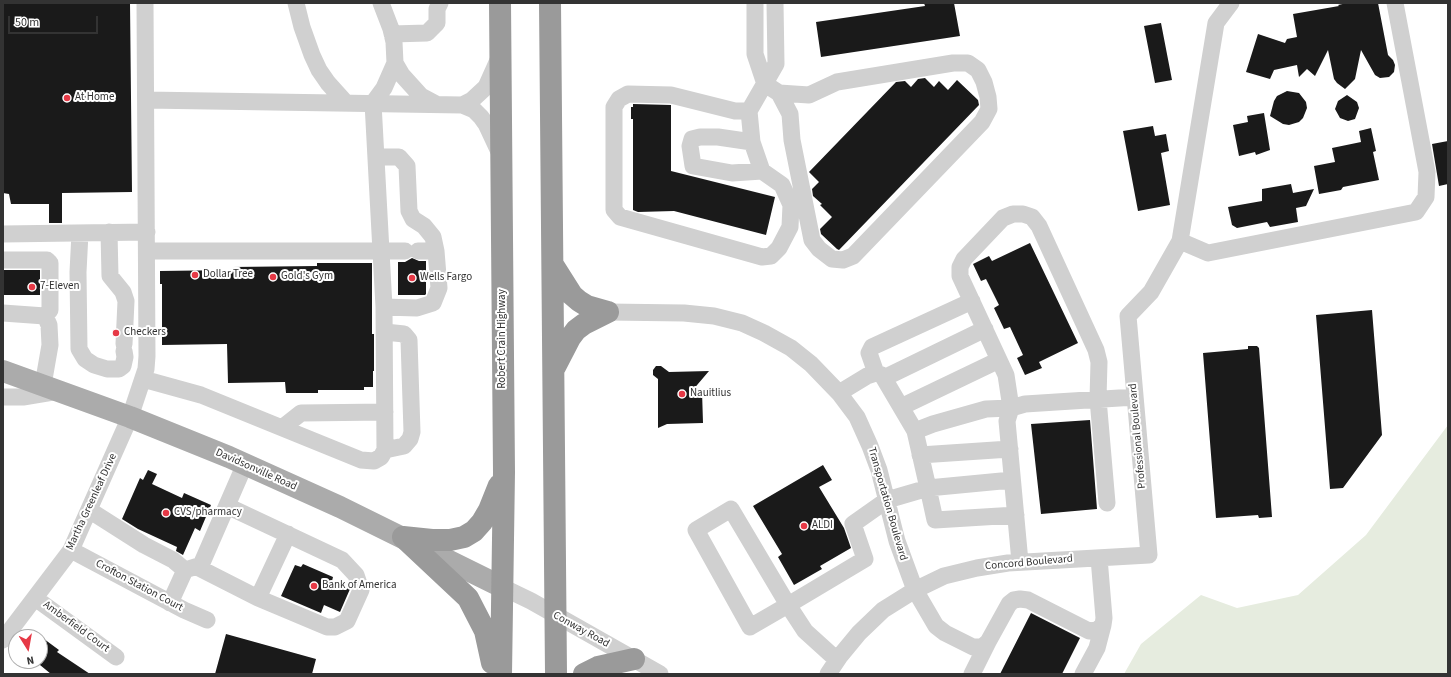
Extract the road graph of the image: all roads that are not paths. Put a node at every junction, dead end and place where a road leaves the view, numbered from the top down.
1 (145, 3) edge
2 (296, 3) edge
3 (381, 3) edge
4 (440, 3) edge
5 (500, 3) edge
6 (550, 3) edge
7 (755, 3) edge
8 (775, 3) edge
9 (1231, 3) edge
10 (1395, 3) edge
11 (392, 34) junction
12 (500, 54) junction
13 (395, 63) junction
14 (772, 89) junction
15 (146, 100) junction
16 (346, 103) junction
17 (372, 103) junction
18 (437, 104) junction
19 (462, 105) junction
20 (749, 111) junction
21 (752, 142) junction
22 (376, 157) junction
23 (501, 158) junction
24 (762, 171) junction
25 (109, 232) junction
26 (146, 232) junction
27 (80, 233) junction
28 (3, 234) edge
29 (1180, 241) junction
30 (381, 250) junction
31 (147, 251) junction
32 (436, 251) junction
33 (3, 260) edge
34 (553, 265) junction
35 (972, 301) junction
36 (384, 307) junction
37 (608, 312) junction
38 (3, 313) edge
39 (46, 316) junction
40 (985, 329) junction
41 (384, 332) junction
42 (999, 360) junction
43 (3, 371) edge
44 (553, 372) junction
45 (880, 375) junction
46 (143, 379) junction
47 (52, 388) junction
48 (839, 393) junction
49 (3, 397) edge
50 (1135, 397) junction
51 (1098, 399) junction
52 (901, 407) junction
53 (1011, 408) junction
54 (385, 412) junction
55 (130, 417) junction
56 (282, 428) junction
57 (915, 431) junction
58 (1010, 449) junction
59 (385, 450) junction
60 (920, 455) junction
61 (245, 464) junction
62 (504, 472) junction
63 (1012, 480) junction
64 (928, 488) junction
65 (887, 500) junction
66 (1107, 503) dead end
67 (227, 506) junction
68 (89, 510) junction
69 (1016, 515) junction
70 (288, 534) junction
71 (403, 538) junction
72 (71, 550) junction
73 (1149, 555) joint
74 (1099, 558) junction
75 (1020, 562) junction
76 (191, 569) junction
77 (502, 587) junction
78 (915, 590) junction
79 (36, 598) junction
80 (258, 598) junction
81 (170, 603) junction
82 (788, 605) junction
83 (556, 616) junction
84 (207, 620) dead end
85 (1103, 625) junction
86 (3, 640) edge
87 (988, 642) junction
88 (116, 656) dead end
89 (634, 659) junction
90 (833, 667) edge
91 (494, 674) edge
92 (500, 674) edge
93 (556, 674) edge
94 (584, 674) edge
95 (660, 674) edge
96 (972, 674) edge
97 (1083, 674) edge

1 - 15 street, Martha Greenleaf Drive
2 - 16 street
3 - 11 street
4 - 11 street
5 - 12 highway, Robert Crain Highway
6 - 34 highway
7 - 14 street
8 - 14 street
9 - 29 street
10 - 29 street
11 - 13 street
12 - 19 street
12 - 23 highway, Robert Crain Highway
13 - 17 street
13 - 18 street
14 - 14 street
14 - 20 street
15 - 16 street
15 - 26 street, Martha Greenleaf Drive
16 - 17 street
17 - 18 street
17 - 22 street
18 - 19 street
19 - 23 street
20 - 21 street
20 - 24 street
21 - 24 street
21 - 24 street
22 - 30 street
22 - 32 street
23 - 62 highway, Robert Crain Highway
25 - 26 street
25 - 27 street
25 - 27 street
26 - 31 street, Martha Greenleaf Drive
27 - 28 street
29 - 50 street, Professional Boulevard
30 - 31 street
30 - 32 street
30 - 36 street
31 - 46 street, Martha Greenleaf Drive
32 - 36 street
33 - 39 street
34 - 37 highway
34 - 44 highway
35 - 40 street
35 - 45 street
35 - 51 street
36 - 41 street
37 - 44 highway
37 - 48 street, Transportation Boulevard
38 - 39 street
39 - 47 street
40 - 42 street
40 - 45 street
41 - 54 street
41 - 59 street
42 - 52 street
42 - 53 street
43 - 47 main road, Davidsonville Road
44 - 83 highway
45 - 48 street
45 - 52 street
46 - 55 street, Martha Greenleaf Drive
46 - 56 street
47 - 49 street
47 - 55 main road, Davidsonville Road
48 - 65 street, Transportation Boulevard
50 - 51 street
50 - 73 street, Professional Boulevard
51 - 53 street
51 - 66 street
52 - 57 street
53 - 57 street
53 - 58 street
54 - 56 street
54 - 59 street
55 - 61 main road, Davidsonville Road
55 - 68 street, Martha Greenleaf Drive
56 - 59 street
57 - 60 street
58 - 60 street
58 - 63 street
60 - 64 street
61 - 67 street
61 - 71 main road, Davidsonville Road
62 - 71 highway
62 - 77 highway, Robert Crain Highway
63 - 64 street
63 - 69 street
64 - 65 street
64 - 69 street
65 - 78 street, Transportation Boulevard
65 - 82 street
67 - 70 street
67 - 76 street
68 - 72 street, Martha Greenleaf Drive
68 - 76 street
69 - 75 street
70 - 80 street
70 - 80 street
71 - 77 main road, Davidsonville Road
71 - 91 highway
72 - 79 street, Martha Greenleaf Drive
72 - 81 street, Crofton Station Court
73 - 74 street, Concord Boulevard
74 - 75 street, Concord Boulevard
74 - 85 street
75 - 78 street, Concord Boulevard
76 - 80 street
76 - 81 street
77 - 83 street, Conway Road
77 - 92 highway, Robert Crain Highway
78 - 87 street, Transportation Boulevard
78 - 90 street, Concord Boulevard
79 - 86 street, Martha Greenleaf Drive
79 - 88 street, Amberfield Court
81 - 84 street, Crofton Station Court
82 - 82 street
82 - 90 street
83 - 89 street, Conway Road
83 - 93 highway
85 - 87 street
85 - 97 street
87 - 96 street
89 - 94 highway
89 - 95 street, Conway Road

